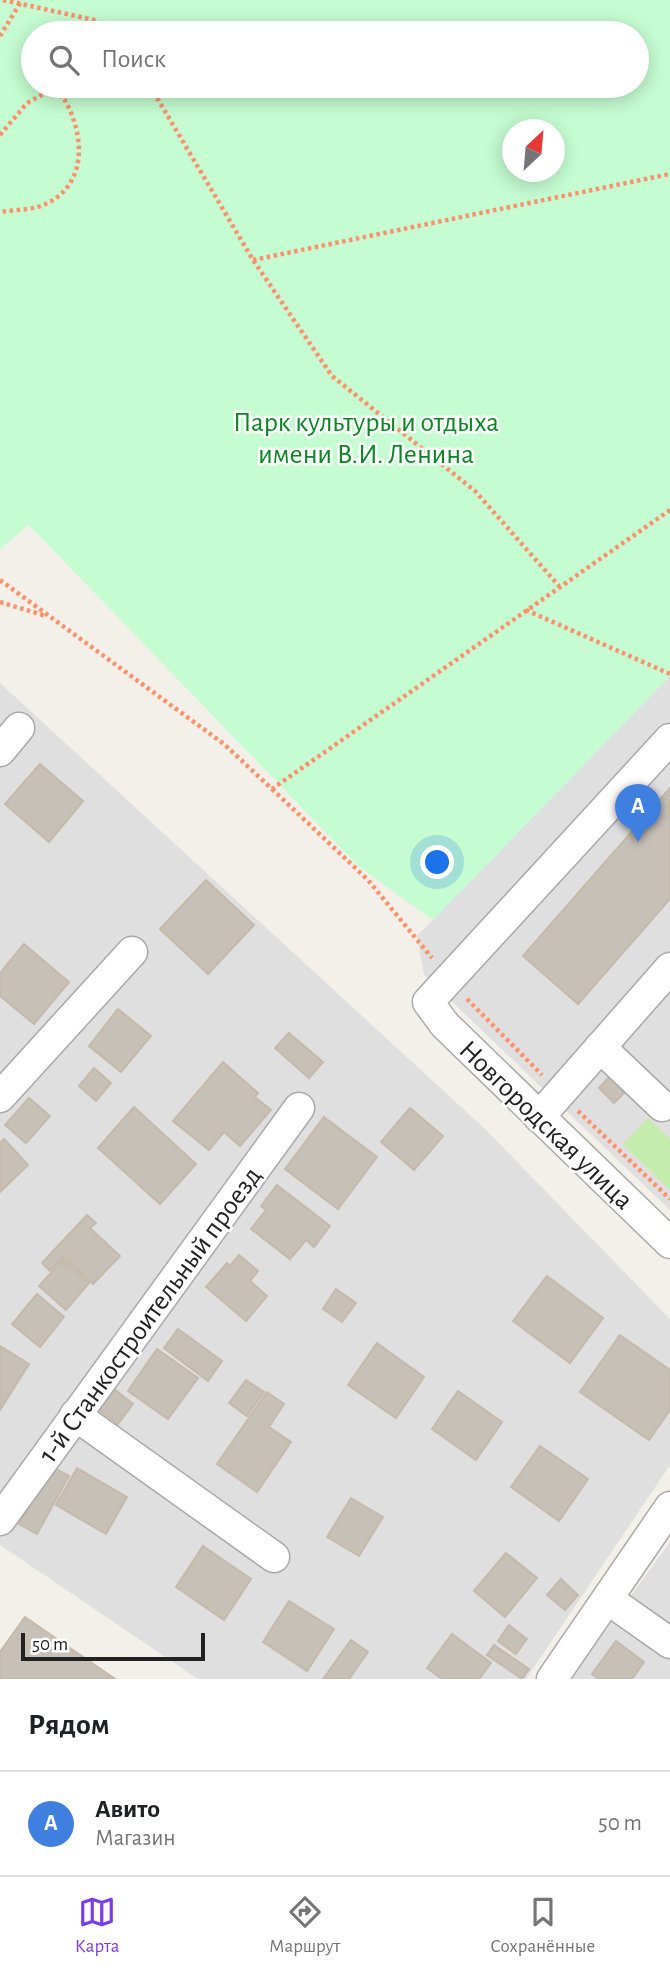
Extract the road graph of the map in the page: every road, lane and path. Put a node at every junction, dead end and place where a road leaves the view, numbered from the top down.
1 (2, 0) edge
2 (20, 2) edge
3 (96, 21) edge
4 (0, 36) edge
5 (36, 98) edge
6 (64, 98) edge
7 (157, 98) edge
8 (0, 135) edge
9 (670, 174) edge
10 (0, 212) edge
11 (253, 260) junction
12 (670, 510) edge
13 (0, 580) edge
14 (559, 586) junction
15 (0, 602) edge
16 (525, 610) junction
17 (50, 617) junction
18 (670, 674) edge
19 (19, 728) dead end
20 (670, 739) edge
21 (0, 751) edge
22 (132, 953) dead end
23 (670, 968) edge
24 (600, 1048) junction
25 (0, 1097) edge
26 (662, 1105) dead end
27 (299, 1108) dead end
28 (539, 1117) junction
29 (667, 1235) edge
30 (75, 1415) junction
31 (670, 1507) edge
32 (0, 1520) edge
33 (274, 1557) dead end
34 (609, 1600) junction
35 (670, 1643) edge
36 (552, 1679) edge

1 - 2 path
2 - 3 path
2 - 4 path
5 - 8 path
6 - 10 path
7 - 11 path
9 - 11 path
11 - 14 path
12 - 14 path
13 - 17 path
14 - 16 path
15 - 17 path
16 - 17 path
16 - 18 path
19 - 21 street
20 - 28 street, Новгородская улица
22 - 25 street
23 - 24 street
24 - 26 street
24 - 28 street
27 - 30 street, 1-й Станкостроительный проезд
28 - 29 street, Новгородская улица
30 - 32 street, 1-й Станкостроительный проезд
30 - 33 street
31 - 34 street
34 - 35 street
34 - 36 street

